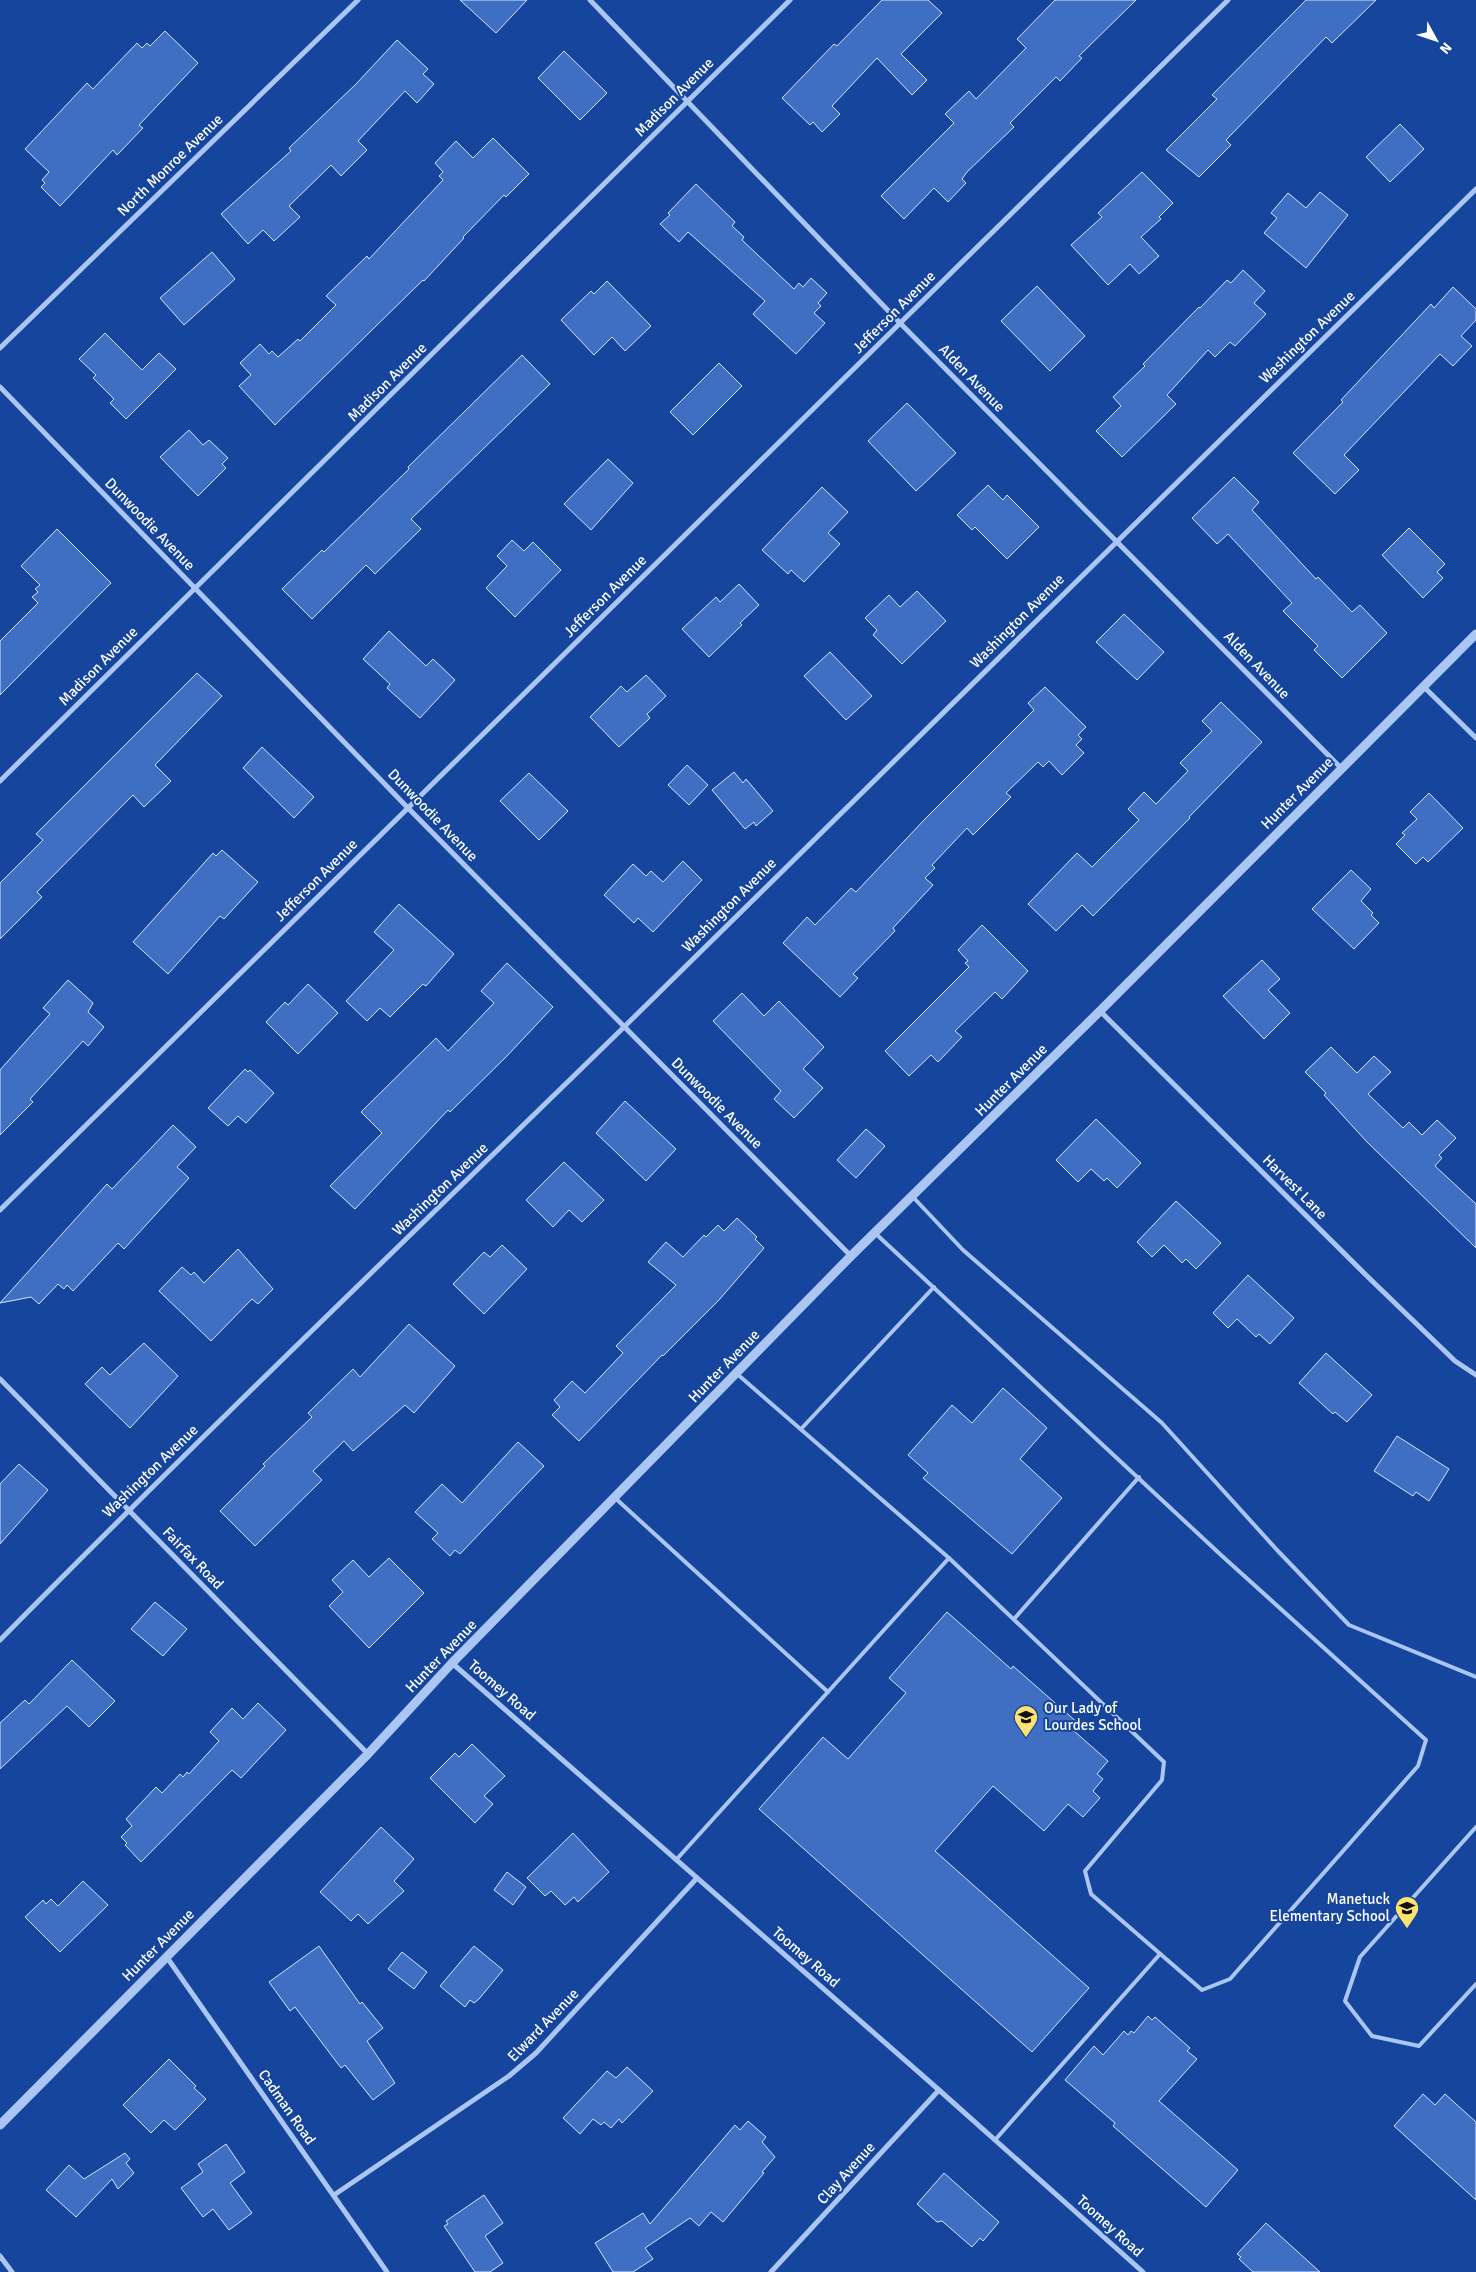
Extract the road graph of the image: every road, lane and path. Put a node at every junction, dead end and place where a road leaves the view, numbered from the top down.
1 (358, 0) edge
2 (590, 0) edge
3 (790, 0) edge
4 (1228, 0) edge
5 (688, 101) junction
6 (1476, 189) edge
7 (900, 323) junction
8 (0, 348) edge
9 (0, 387) edge
10 (1115, 542) junction
11 (196, 589) junction
12 (1476, 634) edge
13 (1423, 686) junction
14 (1476, 738) edge
15 (1341, 768) junction
16 (0, 781) edge
17 (407, 807) junction
18 (1100, 1011) junction
19 (624, 1027) junction
20 (912, 1196) junction
21 (0, 1210) edge
22 (875, 1233) junction
23 (851, 1256) junction
24 (934, 1287) junction
25 (736, 1373) junction
26 (1476, 1375) edge
27 (0, 1379) edge
28 (800, 1429) junction
29 (1140, 1478) junction
30 (614, 1497) junction
31 (128, 1510) junction
32 (949, 1558) junction
33 (1014, 1620) junction
34 (0, 1640) edge
35 (452, 1663) junction
36 (1476, 1677) edge
37 (828, 1692) junction
38 (368, 1754) junction
39 (1476, 1827) edge
40 (676, 1860) junction
41 (696, 1878) junction
42 (1160, 1954) junction
43 (166, 1956) junction
44 (1476, 1984) edge
45 (939, 2090) junction
46 (0, 2125) edge
47 (995, 2140) junction
48 (334, 2195) junction
49 (0, 2256) edge
50 (12, 2272) edge
51 (387, 2272) edge
52 (771, 2272) edge
53 (1143, 2272) edge

1 - 8 street, North Monroe Avenue
2 - 5 street, Alden Avenue
3 - 5 street, Madison Avenue
4 - 7 street, Jefferson Avenue
5 - 7 street, Alden Avenue
5 - 11 street, Madison Avenue
6 - 10 street, Washington Avenue
7 - 10 street, Alden Avenue
7 - 17 street, Jefferson Avenue
9 - 11 street, Dunwoodie Avenue
10 - 15 street, Alden Avenue
10 - 19 street, Washington Avenue
11 - 16 street, Madison Avenue
11 - 17 street, Dunwoodie Avenue
12 - 13 street, Hunter Avenue
13 - 14 street
13 - 15 street, Hunter Avenue
15 - 18 street, Hunter Avenue
17 - 19 street, Dunwoodie Avenue
17 - 21 street, Jefferson Avenue
18 - 20 street, Hunter Avenue
18 - 26 street, Harvest Lane
19 - 23 street, Dunwoodie Avenue
19 - 31 street, Washington Avenue
20 - 22 street, Hunter Avenue
20 - 36 lane
22 - 23 street, Hunter Avenue
22 - 24 lane
23 - 25 street, Hunter Avenue
24 - 28 lane
24 - 29 lane
25 - 28 lane
25 - 30 street, Hunter Avenue
27 - 31 street, Fairfax Road
28 - 32 lane
29 - 33 lane
29 - 42 lane
30 - 35 street, Hunter Avenue
30 - 37 lane
31 - 34 street, Washington Avenue
31 - 38 street, Fairfax Road
32 - 33 lane
32 - 37 lane
33 - 42 lane
35 - 38 street, Hunter Avenue
35 - 40 street, Toomey Road
37 - 40 lane
38 - 43 street, Hunter Avenue
39 - 44 lane
40 - 41 street, Toomey Road
41 - 45 street, Toomey Road
41 - 48 street, Elward Avenue
42 - 47 lane
43 - 46 street, Hunter Avenue
43 - 48 street, Cadman Road
45 - 47 street, Toomey Road
45 - 52 street, Clay Avenue
47 - 53 street, Toomey Road
48 - 51 street, Cadman Road
49 - 50 street

